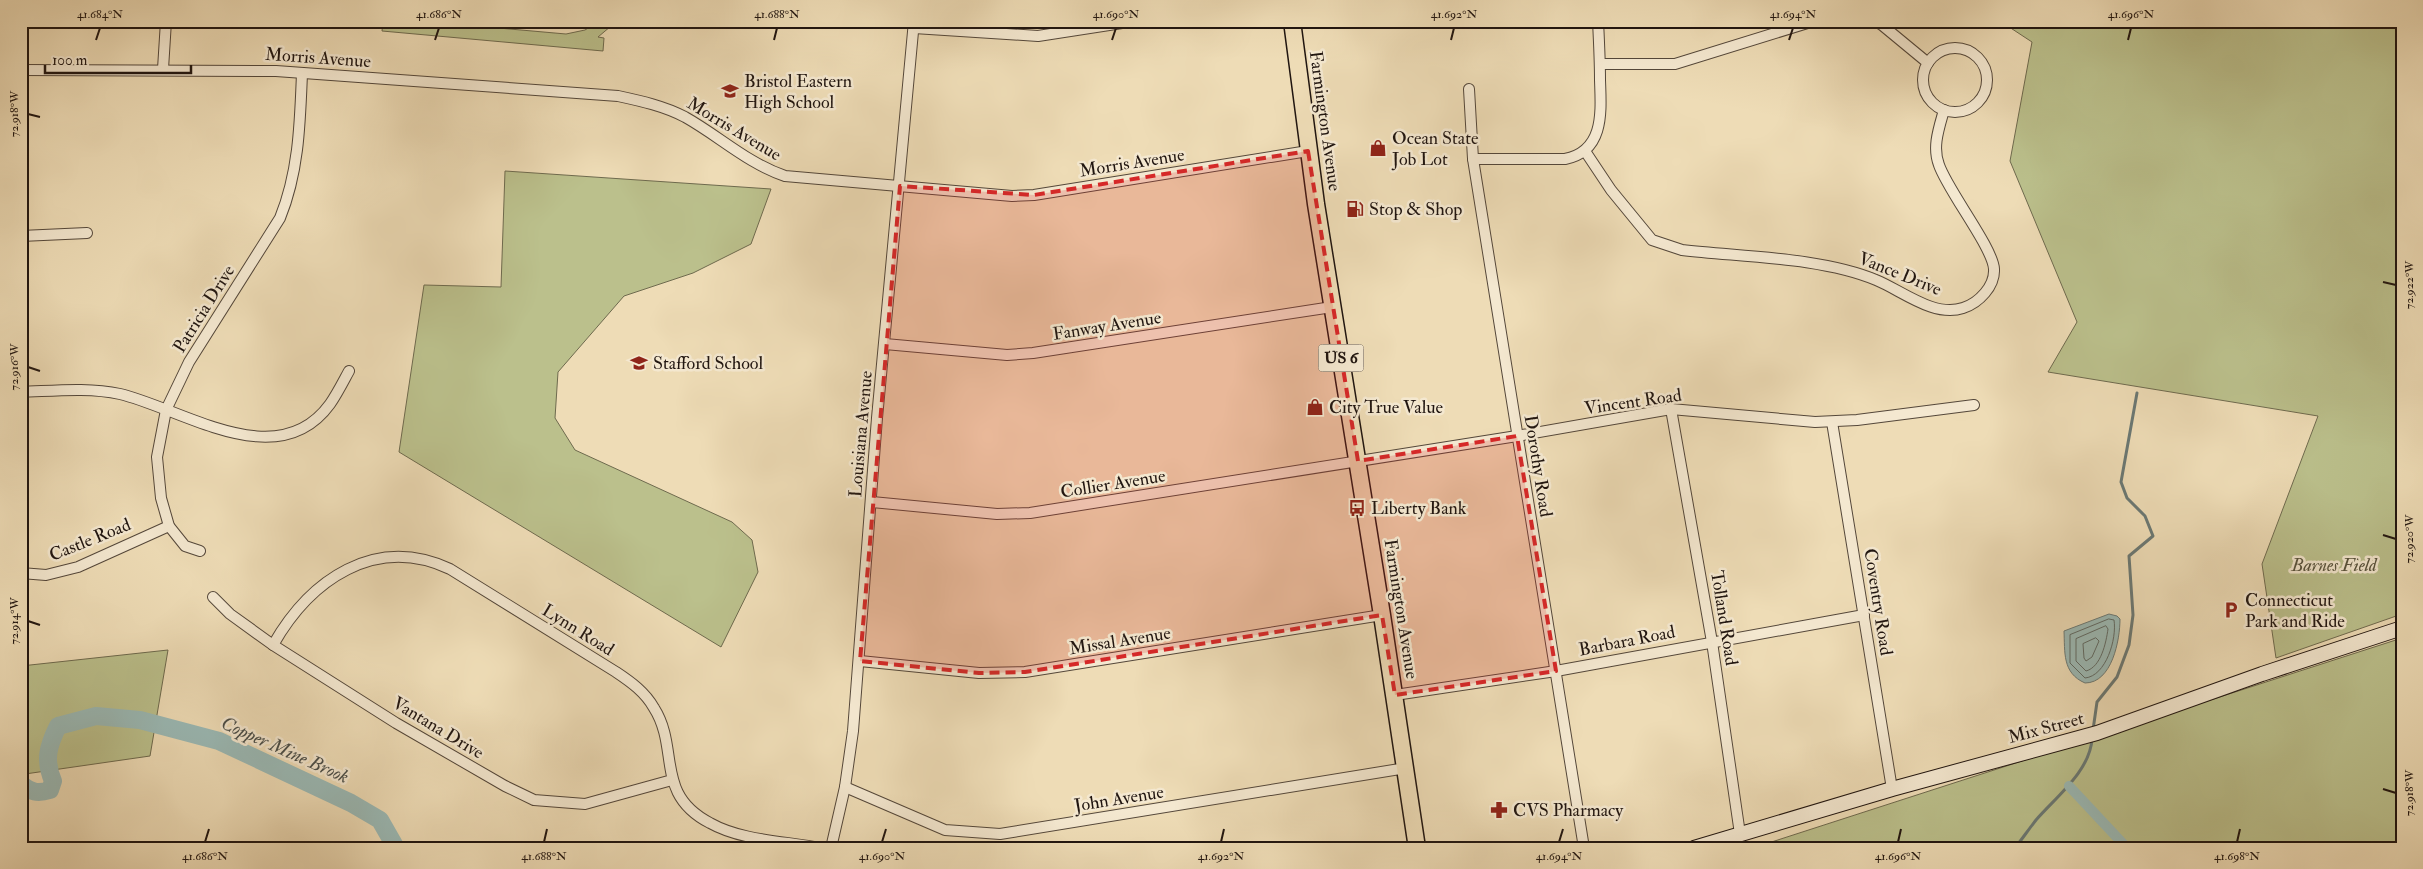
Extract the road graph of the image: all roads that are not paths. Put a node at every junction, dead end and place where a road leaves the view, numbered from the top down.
1 (166, 21) edge
2 (1135, 21) edge
3 (1292, 21) edge
4 (1598, 21) edge
5 (1814, 21) edge
6 (1874, 21) edge
7 (914, 25) edge
8 (1928, 63) junction
9 (1600, 64) junction
10 (163, 69) junction
11 (21, 70) edge
12 (302, 73) junction
13 (1469, 88) dead end
14 (1944, 110) junction
15 (1308, 151) junction
16 (1585, 151) junction
17 (1473, 159) junction
18 (900, 186) junction
19 (87, 233) dead end
20 (21, 236) edge
21 (1332, 307) junction
22 (885, 344) junction
23 (349, 371) dead end
24 (21, 392) edge
25 (1974, 405) dead end
26 (1671, 409) junction
27 (166, 410) junction
28 (1832, 422) junction
29 (1517, 436) junction
30 (1358, 461) junction
31 (872, 502) junction
32 (168, 526) junction
33 (200, 551) dead end
34 (21, 573) edge
35 (213, 597) dead end
36 (1382, 615) junction
37 (1864, 615) junction
38 (2402, 628) edge
39 (1712, 642) junction
40 (273, 645) junction
41 (860, 660) junction
42 (1556, 671) junction
43 (1395, 695) junction
44 (1406, 768) junction
45 (672, 780) junction
46 (845, 787) junction
47 (1892, 788) junction
48 (1740, 834) junction
49 (821, 848) edge
50 (831, 848) edge
51 (1417, 848) edge
52 (1584, 848) edge
53 (1694, 848) edge

1 - 10 street
2 - 7 street
3 - 15 highway, Farmington Avenue / US 6
4 - 9 street
5 - 9 street
6 - 8 street
7 - 18 street, Louisiana Avenue
8 - 14 street
8 - 14 street
9 - 16 street
10 - 11 street, Morris Avenue
10 - 12 street, Morris Avenue
12 - 18 street, Morris Avenue
12 - 27 street, Patricia Drive
13 - 17 street, Dorothy Road
14 - 16 street, Vance Drive
15 - 18 street, Morris Avenue
15 - 21 highway, Farmington Avenue / US 6
16 - 17 street
17 - 29 street, Dorothy Road
18 - 22 street, Louisiana Avenue
19 - 20 street
21 - 22 street, Fanway Avenue
21 - 30 highway, Farmington Avenue / US 6
22 - 31 street, Louisiana Avenue
23 - 27 street
24 - 27 street
25 - 28 street, Vincent Road
26 - 28 street, Vincent Road
26 - 29 street, Vincent Road
26 - 39 street, Tolland Road
27 - 32 street, Patricia Drive
28 - 37 street, Coventry Road
29 - 30 street, Vincent Road
29 - 42 street, Dorothy Road
30 - 31 street, Collier Avenue
30 - 36 highway, Farmington Avenue / US 6
31 - 41 street, Louisiana Avenue
32 - 33 street, Patricia Drive
32 - 34 street, Castle Road
35 - 40 street, Vantana Drive
36 - 41 street, Missal Avenue
36 - 43 highway, Farmington Avenue / US 6
37 - 39 street, Barbara Road
37 - 47 street, Coventry Road
38 - 47 main road, Mix Street
39 - 42 street, Barbara Road
39 - 48 street, Tolland Road
40 - 45 street, Vantana Drive
40 - 45 street, Lynn Road
41 - 46 street, Louisiana Avenue
42 - 43 street, Barbara Road
42 - 52 street, Dorothy Road
43 - 44 highway, Farmington Avenue / US 6
44 - 46 street, John Avenue
44 - 51 highway, Farmington Avenue / US 6
45 - 49 street, Lynn Road
46 - 50 street, Louisiana Avenue
47 - 48 main road, Mix Street
48 - 53 main road, Mix Street

